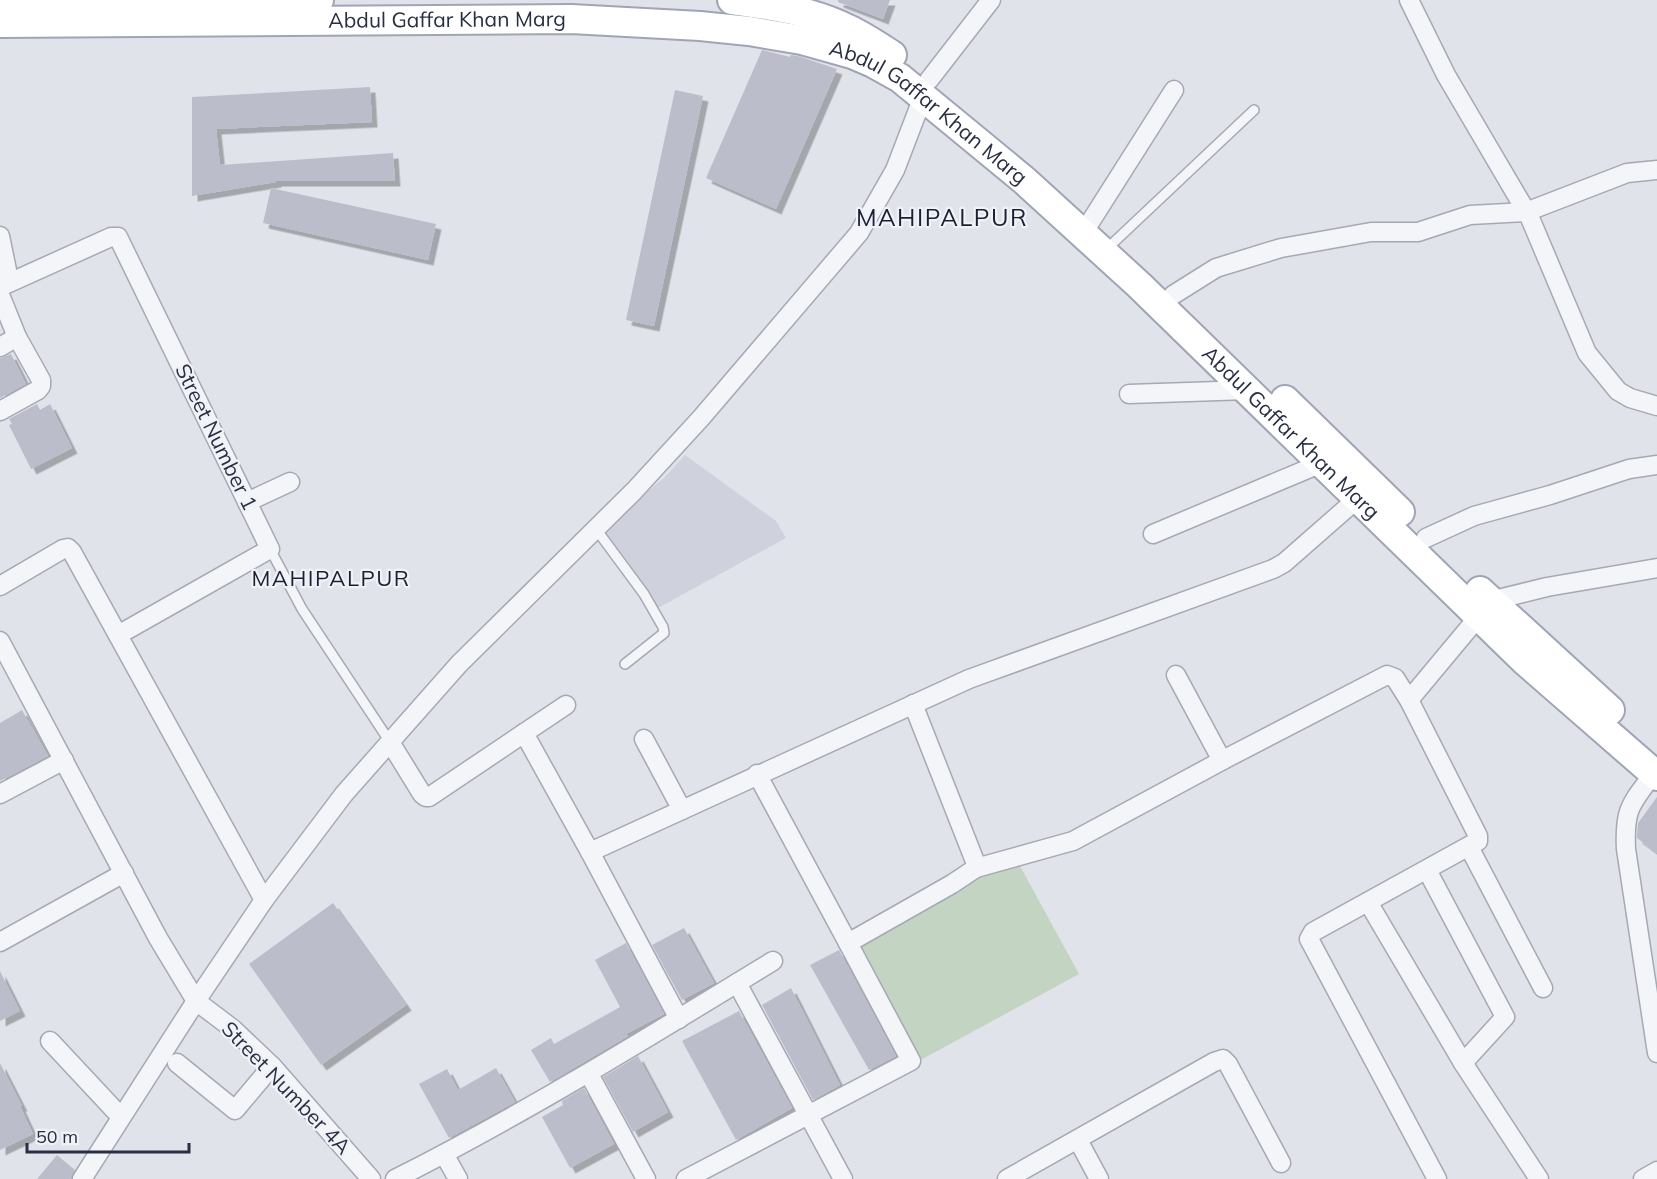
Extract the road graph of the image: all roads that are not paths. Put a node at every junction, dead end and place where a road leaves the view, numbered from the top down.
1 (133, 0) edge
2 (319, 0) edge
3 (732, 0) edge
4 (991, 0) edge
5 (1409, 0) edge
6 (0, 4) edge
7 (0, 23) edge
8 (926, 88) junction
9 (1174, 90) dead end
10 (1254, 110) dead end
11 (1657, 170) edge
12 (1526, 212) junction
13 (1089, 224) junction
14 (0, 236) edge
15 (1113, 243) junction
16 (0, 285) edge
17 (0, 295) edge
18 (1173, 296) junction
19 (17, 337) junction
20 (0, 347) edge
21 (1248, 390) junction
22 (1129, 394) dead end
23 (1657, 406) edge
24 (0, 411) edge
25 (1322, 463) junction
26 (1657, 465) edge
27 (290, 482) dead end
28 (1357, 499) junction
29 (247, 502) junction
30 (597, 529) junction
31 (1153, 534) dead end
32 (1426, 538) junction
33 (270, 549) junction
34 (1657, 568) edge
35 (0, 586) edge
36 (1484, 608) junction
37 (118, 635) junction
38 (1, 645) edge
39 (625, 664) dead end
40 (1176, 675) dead end
41 (1409, 700) junction
42 (913, 704) junction
43 (566, 705) dead end
44 (524, 733) junction
45 (644, 739) dead end
46 (390, 742) junction
47 (64, 760) junction
48 (1224, 760) junction
49 (1656, 767) edge
50 (758, 774) junction
51 (0, 794) edge
52 (682, 810) junction
53 (1469, 847) junction
54 (590, 852) junction
55 (976, 868) junction
56 (1427, 870) junction
57 (124, 873) junction
58 (264, 900) junction
59 (1368, 902) junction
60 (0, 942) edge
61 (848, 943) junction
62 (774, 961) dead end
63 (737, 983) junction
64 (1543, 988) dead end
65 (196, 1001) junction
66 (678, 1019) junction
67 (50, 1041) dead end
68 (1657, 1053) edge
69 (177, 1063) dead end
70 (1463, 1063) junction
71 (272, 1066) junction
72 (589, 1074) junction
73 (809, 1114) junction
74 (121, 1117) junction
75 (1078, 1140) junction
76 (444, 1154) junction
77 (1281, 1163) dead end
78 (1657, 1171) edge
79 (82, 1179) edge
80 (371, 1179) edge
81 (395, 1179) edge
82 (458, 1179) edge
83 (646, 1179) edge
84 (687, 1179) edge
85 (843, 1179) edge
86 (1007, 1179) edge
87 (1099, 1179) edge
88 (1437, 1179) edge
89 (1539, 1179) edge
90 (1642, 1179) edge

1 - 2 main road, Abdul Gaffar Khan Marg
1 - 6 main road, Abdul Gaffar Khan Marg
3 - 8 main road, Abdul Gaffar Khan Marg
4 - 8 street
5 - 12 street
7 - 8 main road, Abdul Gaffar Khan Marg
8 - 13 main road, Abdul Gaffar Khan Marg
8 - 21 main road, Abdul Gaffar Khan Marg
8 - 30 street
9 - 13 street
10 - 15 lane
11 - 12 street
12 - 18 street
12 - 23 street
13 - 15 main road, Abdul Gaffar Khan Marg
14 - 16 street
15 - 18 main road, Abdul Gaffar Khan Marg
16 - 29 street, Street Number 1
17 - 19 street
18 - 32 main road, Abdul Gaffar Khan Marg
19 - 20 street
19 - 24 street
21 - 22 street
21 - 25 main road, Abdul Gaffar Khan Marg
25 - 28 main road, Abdul Gaffar Khan Marg
25 - 31 street
26 - 32 street
27 - 29 street
28 - 36 main road, Abdul Gaffar Khan Marg
28 - 42 street
29 - 33 street, Street Number 1
30 - 39 lane
30 - 46 street
32 - 36 main road, Abdul Gaffar Khan Marg
33 - 37 street
33 - 46 lane, Street Number 1
34 - 36 street
35 - 37 street
36 - 41 street
36 - 49 main road, Abdul Gaffar Khan Marg
37 - 58 street
38 - 47 street
40 - 48 street
41 - 48 street
41 - 53 street
42 - 50 street
42 - 55 street
43 - 44 street
44 - 46 street
44 - 54 street
45 - 52 street
46 - 58 street
47 - 51 street
47 - 57 street
48 - 55 street
49 - 68 street
50 - 52 street
50 - 61 street
52 - 54 street
53 - 56 street
53 - 64 street
54 - 66 street
55 - 61 street
56 - 59 street
56 - 70 street
57 - 60 street
57 - 65 street
58 - 65 street
59 - 70 street
59 - 88 street
61 - 73 street
62 - 63 street
63 - 66 street
63 - 73 street
65 - 71 street, Street Number 4A
65 - 74 street
66 - 72 street
67 - 74 street
69 - 71 street
70 - 89 street
71 - 80 street, Street Number 4A
72 - 76 street
72 - 83 street
73 - 84 street
73 - 85 street
74 - 79 street
75 - 77 street
75 - 86 street
75 - 87 street
76 - 81 street
76 - 82 street
78 - 90 street

